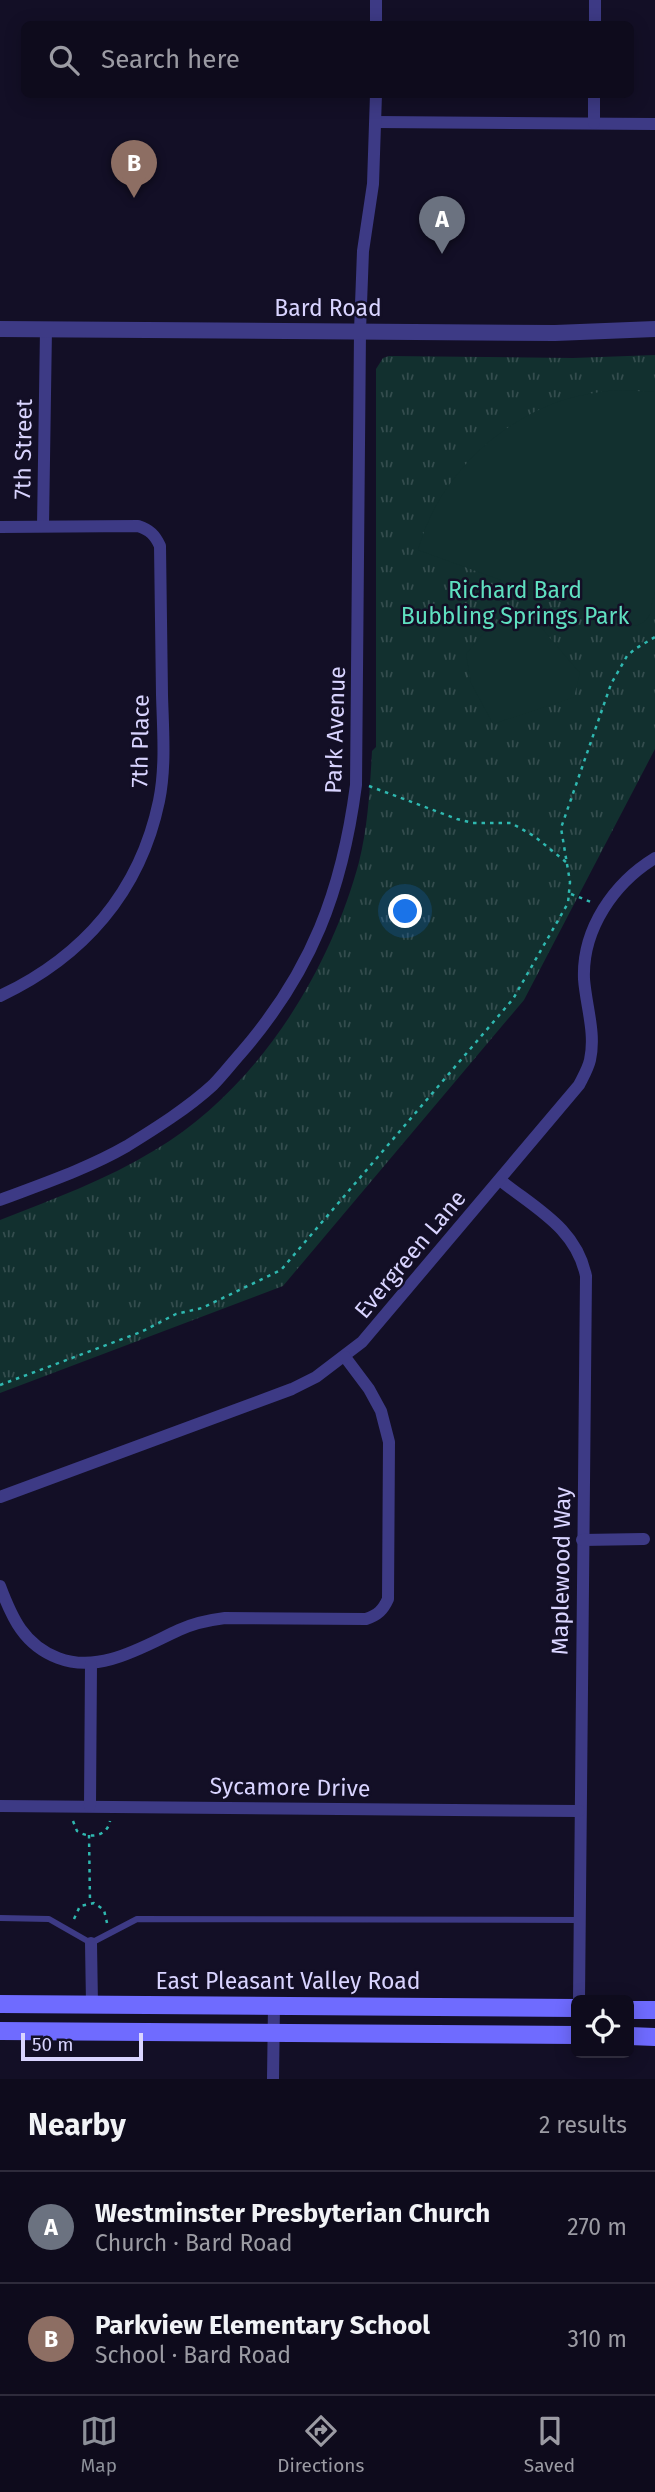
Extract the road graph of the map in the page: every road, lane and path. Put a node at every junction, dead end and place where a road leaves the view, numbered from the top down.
1 (376, 0) edge
2 (595, 0) edge
3 (376, 21) edge
4 (595, 21) edge
5 (376, 98) edge
6 (594, 98) edge
7 (376, 122) junction
8 (594, 123) junction
9 (655, 124) edge
10 (0, 328) edge
11 (46, 329) junction
12 (655, 329) edge
13 (360, 331) junction
14 (0, 527) edge
15 (43, 527) junction
16 (655, 637) edge
17 (356, 785) junction
18 (655, 858) edge
19 (566, 862) junction
20 (570, 893) junction
21 (603, 908) junction
22 (0, 996) edge
23 (500, 1180) junction
24 (0, 1200) edge
25 (345, 1357) junction
26 (0, 1385) edge
27 (0, 1497) edge
28 (644, 1539) dead end
29 (582, 1540) junction
30 (0, 1586) edge
31 (91, 1664) junction
32 (0, 1806) edge
33 (90, 1806) junction
34 (579, 1811) junction
35 (73, 1821) dead end
36 (110, 1821) dead end
37 (89, 1835) junction
38 (90, 1903) junction
39 (0, 1919) edge
40 (580, 1920) junction
41 (72, 1933) junction
42 (108, 1935) junction
43 (91, 1943) junction
44 (579, 1995) edge
45 (0, 2004) edge
46 (92, 2004) junction
47 (274, 2005) junction
48 (571, 2008) edge
49 (634, 2010) edge
50 (655, 2010) edge
51 (0, 2031) edge
52 (274, 2033) junction
53 (571, 2035) edge
54 (634, 2036) edge
55 (655, 2037) edge
56 (273, 2079) edge

1 - 3 street
2 - 4 street
5 - 7 street, Park Avenue
6 - 8 street
7 - 8 street
7 - 13 street, Park Avenue
8 - 9 street
10 - 11 street, Bard Road
11 - 13 street, Bard Road
11 - 15 street, 7th Street
12 - 13 street, Bard Road
13 - 17 street, Park Avenue
14 - 15 street, 7th Street
15 - 22 street, 7th Place
16 - 19 path
17 - 19 path
17 - 24 street, Park Avenue
18 - 21 street, Evergreen Lane
19 - 20 path
20 - 21 path
20 - 26 path
21 - 23 street, Evergreen Lane
23 - 25 street, Evergreen Lane
23 - 29 street, Maplewood Way
25 - 27 street, Evergreen Lane
25 - 31 street
28 - 29 street
29 - 34 street, Maplewood Way
30 - 31 street
31 - 33 street
32 - 33 street, Sycamore Drive
33 - 34 street, Sycamore Drive
34 - 40 street, Maplewood Way
35 - 37 path
36 - 37 path
37 - 38 path
38 - 41 path
38 - 42 path
39 - 41 lane
40 - 42 lane
40 - 44 street, Maplewood Way
41 - 43 lane
42 - 43 lane
43 - 46 street
45 - 46 main road, East Pleasant Valley Road
46 - 47 main road, East Pleasant Valley Road
47 - 48 main road, East Pleasant Valley Road
47 - 52 street
49 - 50 main road
51 - 52 main road
52 - 53 main road
52 - 56 street
54 - 55 main road

